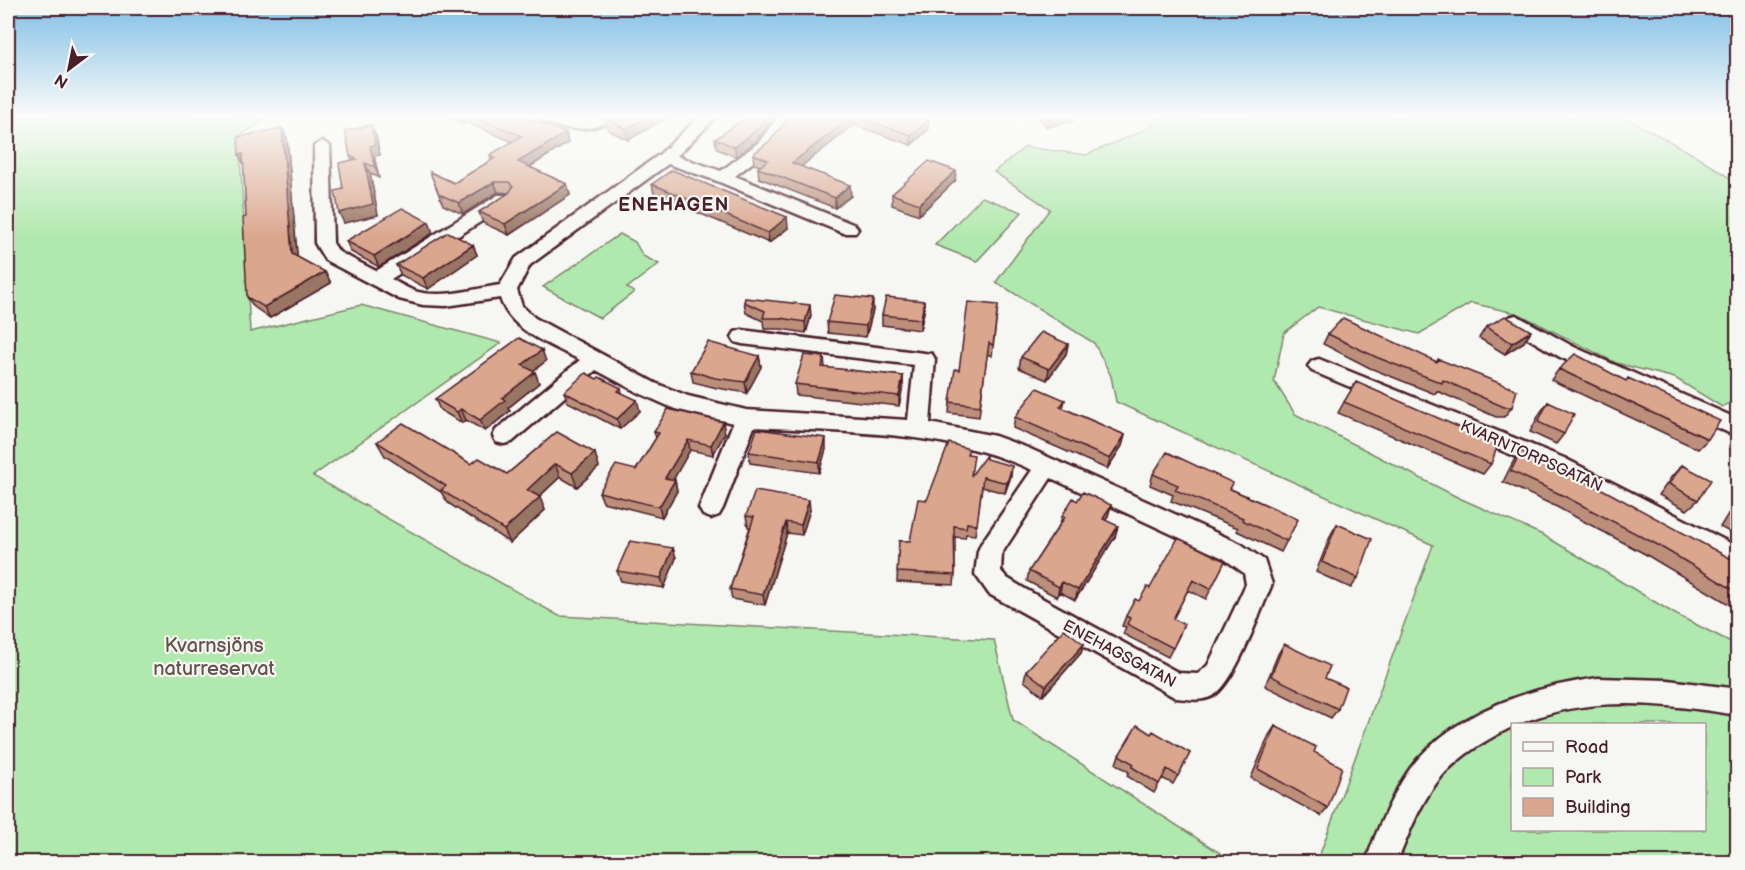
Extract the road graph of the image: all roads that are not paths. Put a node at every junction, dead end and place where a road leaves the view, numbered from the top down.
1 (322, 157) edge
2 (750, 157) edge
3 (666, 158) joint
4 (723, 177) junction
5 (505, 198) edge
6 (849, 229) dead end
7 (376, 280) junction
8 (507, 290) junction
9 (1516, 322) edge
10 (742, 336) dead end
11 (594, 360) junction
12 (1319, 366) dead end
13 (746, 418) junction
14 (918, 429) junction
15 (1737, 429) edge
16 (504, 436) dead end
17 (1047, 466) junction
18 (711, 508) dead end
19 (1737, 559) edge
20 (1737, 702) edge
21 (1381, 862) edge

1 - 7 street
2 - 4 street
3 - 4 street
3 - 8 street
4 - 6 street
5 - 7 street
7 - 8 street
8 - 11 street, ENEHAGSGATAN
9 - 15 street
10 - 14 street
11 - 13 street, ENEHAGSGATAN
11 - 16 street
12 - 19 street, KVARNTORPSGATAN
13 - 14 street, ENEHAGSGATAN
13 - 18 street
14 - 17 street, ENEHAGSGATAN
17 - 17 street, ENEHAGSGATAN
20 - 21 street

